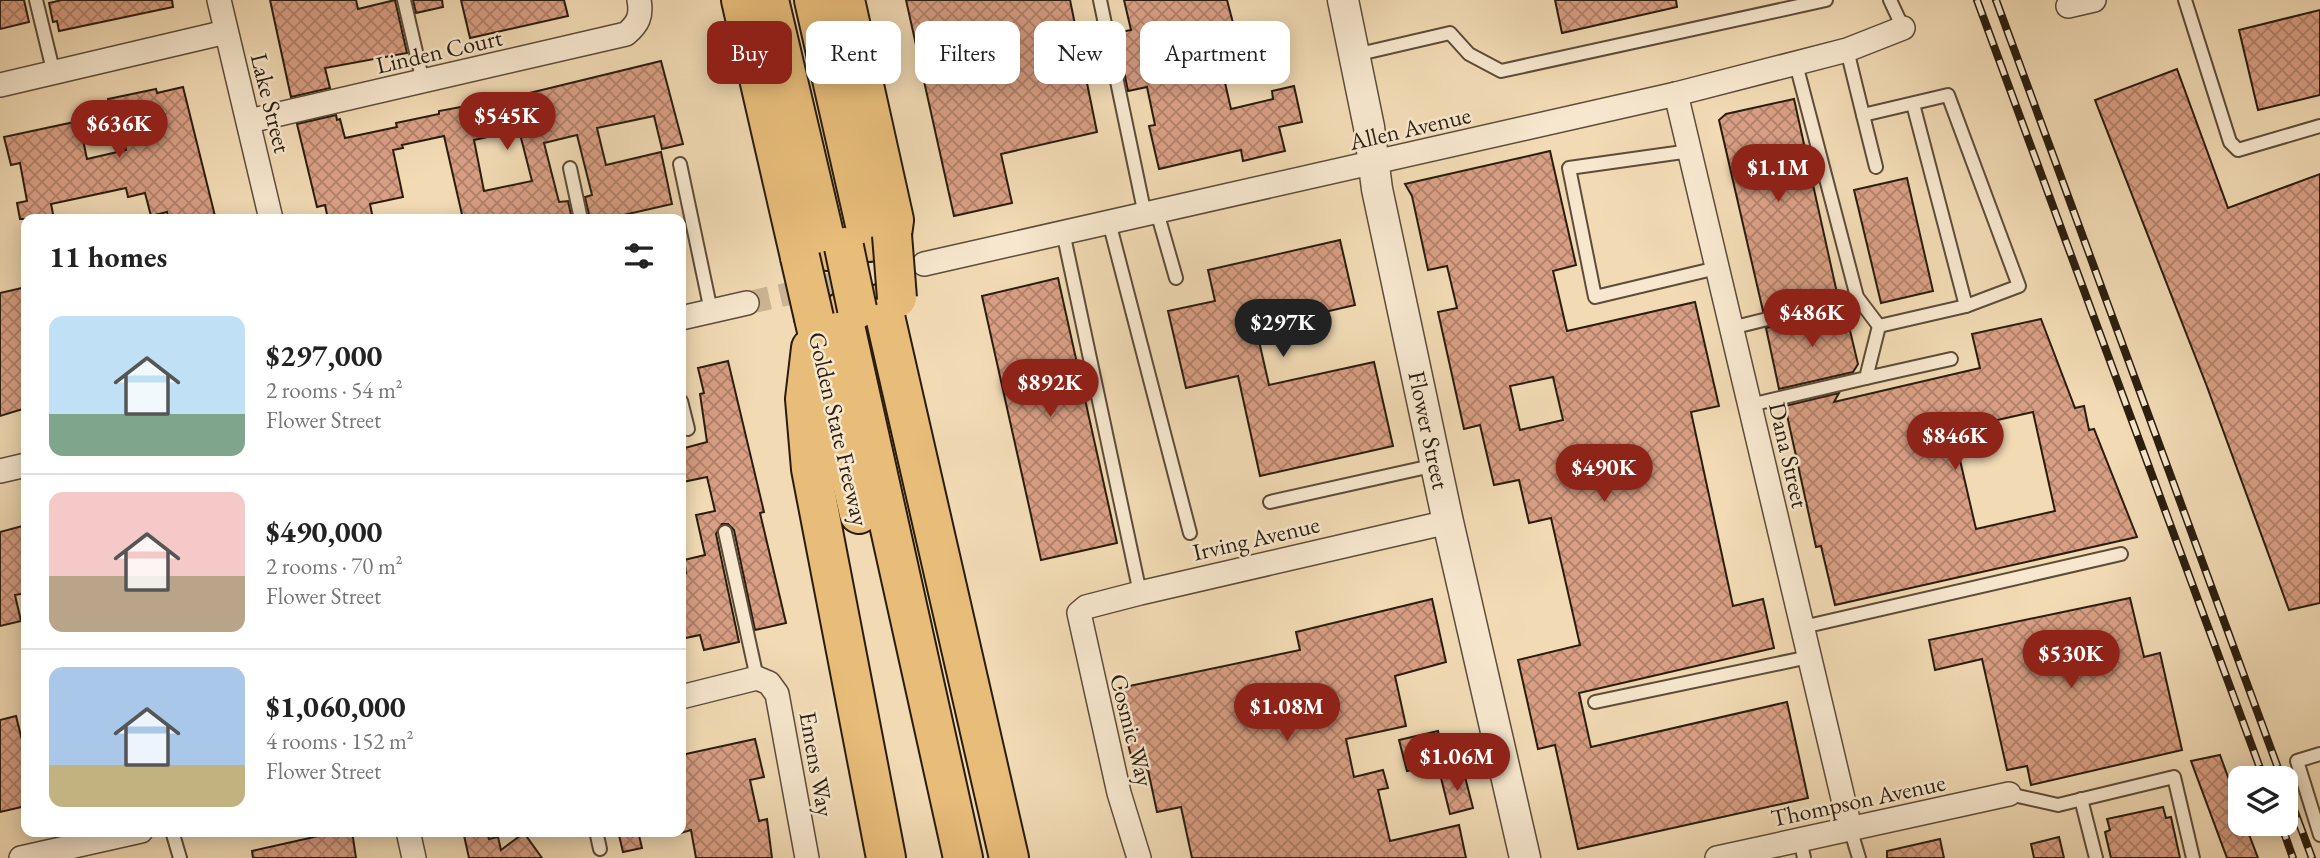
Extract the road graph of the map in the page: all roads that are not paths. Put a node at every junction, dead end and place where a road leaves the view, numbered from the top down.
1 (36, 0) edge
2 (219, 0) edge
3 (404, 0) edge
4 (639, 0) edge
5 (741, 0) edge
6 (769, 0) edge
7 (789, 0) edge
8 (814, 0) edge
9 (845, 0) edge
10 (1100, 0) edge
11 (1343, 0) edge
12 (1826, 0) edge
13 (1890, 0) edge
14 (2094, 0) edge
15 (2185, 0) edge
16 (2068, 3) edge
17 (1903, 28) joint
18 (226, 32) junction
19 (1847, 50) junction
20 (1355, 55) junction
21 (1796, 64) junction
22 (54, 74) junction
23 (423, 82) junction
24 (0, 85) edge
25 (1676, 94) junction
26 (1913, 103) junction
27 (1863, 115) junction
28 (249, 121) junction
29 (2320, 126) edge
30 (1689, 151) junction
31 (1372, 163) junction
32 (680, 164) dead end
33 (1876, 167) dead end
34 (570, 169) dead end
35 (1151, 213) junction
36 (270, 214) edge
37 (580, 214) edge
38 (1110, 222) junction
39 (1063, 232) junction
40 (847, 246) junction
41 (924, 264) tunnel mouth
42 (1717, 268) junction
43 (1176, 278) dead end
44 (1857, 297) junction
45 (747, 303) tunnel mouth
46 (1966, 306) junction
47 (858, 308) junction
48 (711, 311) junction
49 (686, 317) edge
50 (1879, 326) junction
51 (1731, 328) junction
52 (1951, 359) dead end
53 (1866, 378) junction
54 (1751, 405) junction
55 (686, 421) edge
56 (688, 429) dead end
57 (1436, 465) junction
58 (21, 466) edge
59 (0, 471) edge
60 (1270, 502) dead end
61 (1448, 522) junction
62 (725, 532) dead end
63 (1191, 533) dead end
64 (2121, 554) dead end
65 (1140, 593) junction
66 (1079, 613) joint
67 (1803, 627) junction
68 (1809, 657) junction
69 (966, 668) junction
70 (763, 680) junction
71 (686, 696) edge
72 (1595, 702) dead end
73 (2320, 754) edge
74 (2009, 794) joint
75 (2081, 799) junction
76 (1850, 828) junction
77 (2320, 835) edge
78 (114, 837) edge
79 (175, 837) edge
80 (409, 837) edge
81 (597, 837) edge
82 (600, 849) dead end
83 (1802, 849) edge
84 (21, 858) edge
85 (180, 858) edge
86 (414, 858) edge
87 (807, 858) edge
88 (886, 858) edge
89 (939, 858) edge
90 (963, 858) edge
91 (981, 858) edge
92 (1009, 858) edge
93 (1036, 858) edge
94 (1139, 858) edge
95 (1525, 858) edge
96 (1717, 858) edge
97 (1859, 858) edge
98 (2096, 858) edge
99 (2193, 858) edge

1 - 22 lane
2 - 18 street, Lake Street
3 - 23 lane
4 - 23 street, Linden Court
5 - 40 highway, Golden State Freeway
6 - 40 highway
7 - 40 highway
8 - 40 highway, Golden State Freeway
9 - 40 highway
10 - 35 lane
11 - 20 street, Flower Street
12 - 20 lane
13 - 17 lane
14 - 16 street
15 - 29 lane
17 - 19 street, Allen Avenue
18 - 22 street
18 - 28 street, Lake Street
19 - 21 street, Allen Avenue
19 - 27 lane
20 - 31 street, Flower Street
21 - 25 street, Allen Avenue
21 - 44 lane
22 - 24 street
23 - 28 street, Linden Court
25 - 30 street, Dana Street
25 - 31 street, Allen Avenue
26 - 27 lane
26 - 46 lane
26 - 46 lane
27 - 33 lane
28 - 36 street, Lake Street
30 - 42 street, Dana Street
30 - 42 lane
31 - 35 street, Allen Avenue
31 - 57 street, Flower Street
32 - 48 lane
34 - 37 lane
35 - 38 street, Allen Avenue
35 - 43 lane
38 - 39 street, Allen Avenue
38 - 63 lane
39 - 41 street, Allen Avenue
39 - 65 lane
40 - 47 highway, Golden State Freeway, bridge
40 - 47 highway, bridge
42 - 51 street, Dana Street
44 - 50 lane
44 - 51 lane
45 - 48 street
46 - 50 lane
47 - 69 highway
47 - 88 highway
47 - 89 highway, Golden State Freeway
47 - 90 highway
47 - 91 highway
48 - 49 street
50 - 53 lane
51 - 54 street, Dana Street
52 - 53 lane
53 - 54 lane
54 - 67 street, Dana Street
55 - 56 lane
57 - 60 lane
57 - 61 street, Flower Street
58 - 59 street
61 - 65 street, Irving Avenue
61 - 95 street, Flower Street
62 - 70 lane
64 - 67 lane
65 - 66 street, Irving Avenue
66 - 94 street, Cosmic Way
67 - 68 street, Dana Street
68 - 72 lane
68 - 76 street, Dana Street
69 - 92 highway
69 - 93 highway
70 - 71 street
70 - 87 street, Emens Way
73 - 77 lane
74 - 75 lane
74 - 76 street, Thompson Avenue
75 - 98 lane
75 - 99 lane
76 - 83 street, Thompson Avenue
76 - 97 lane
78 - 84 street
79 - 85 lane
80 - 86 street
81 - 82 lane
83 - 96 street, Thompson Avenue

